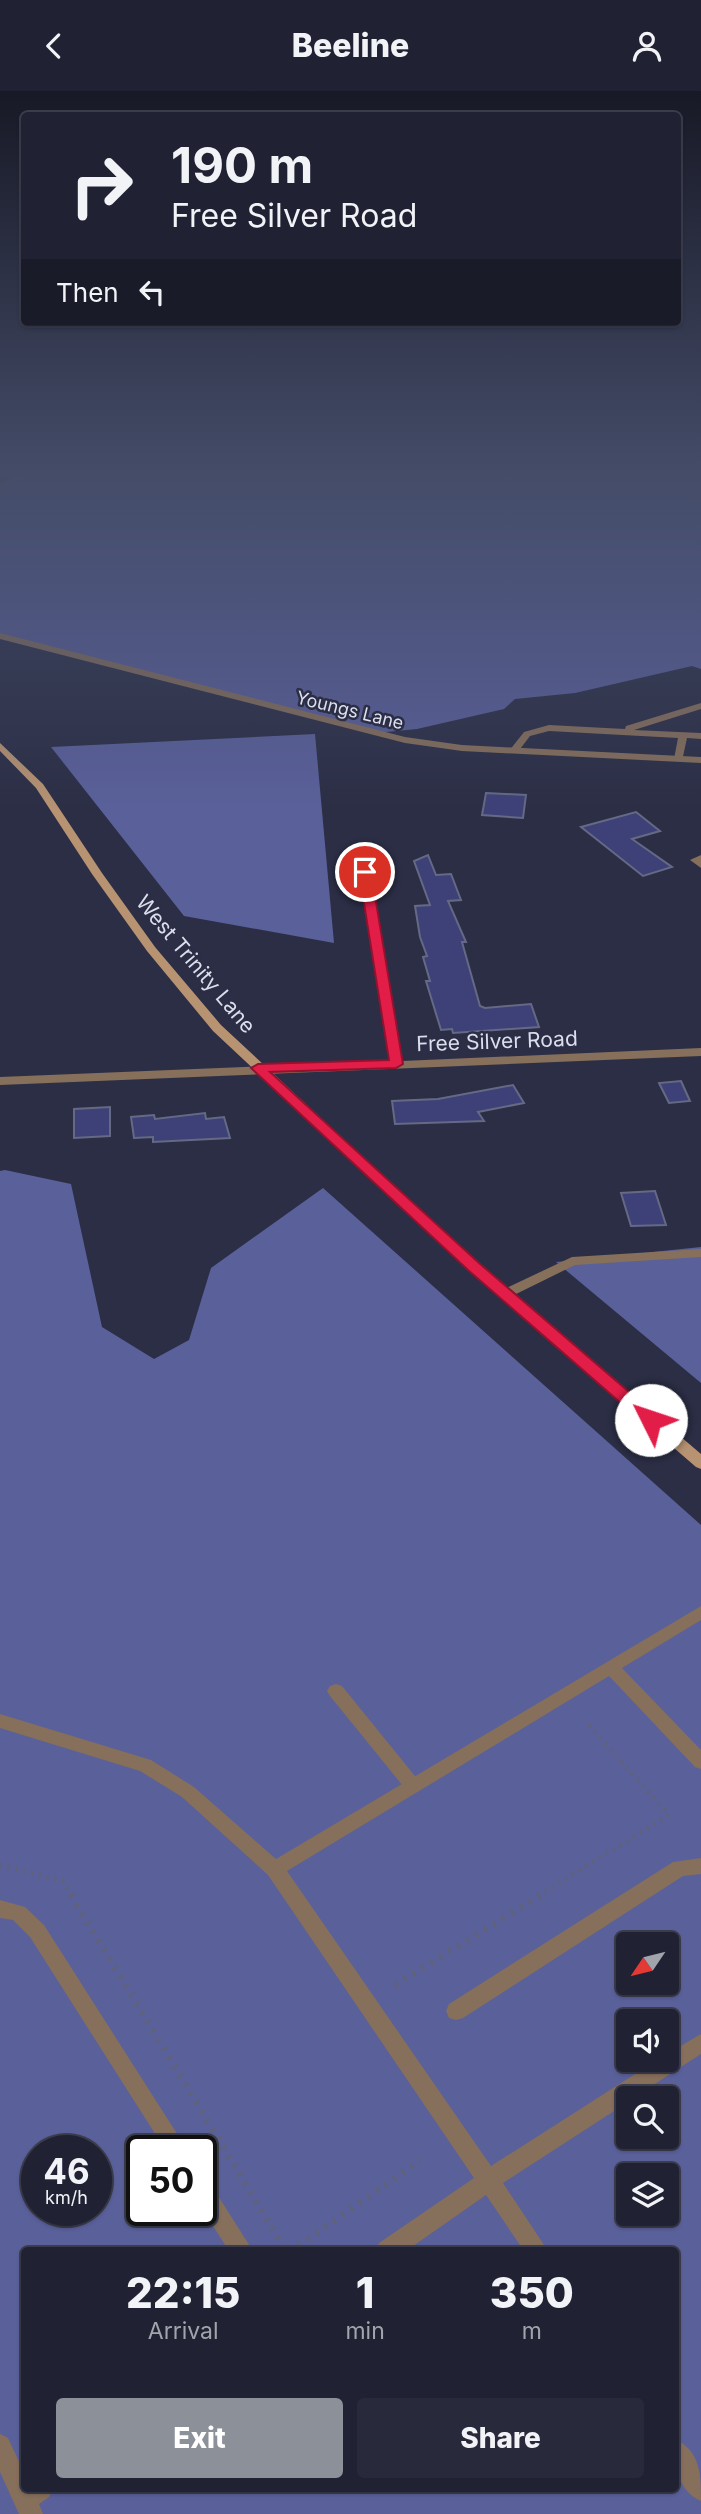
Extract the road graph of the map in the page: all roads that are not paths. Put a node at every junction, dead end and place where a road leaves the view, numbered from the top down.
1 (0, 636) edge
2 (701, 706) edge
3 (617, 731) junction
4 (701, 735) edge
5 (683, 736) junction
6 (0, 746) edge
7 (514, 751) junction
8 (679, 759) junction
9 (701, 760) edge
10 (701, 858) edge
11 (701, 865) edge
12 (365, 872) dead end
13 (701, 1052) edge
14 (396, 1064) junction
15 (258, 1068) junction
16 (0, 1081) edge
17 (701, 1252) edge
18 (505, 1294) junction
19 (701, 1464) edge
20 (701, 1612) edge
21 (611, 1667) junction
22 (336, 1691) dead end
23 (0, 1721) edge
24 (701, 1762) edge
25 (413, 1786) junction
26 (701, 1865) edge
27 (275, 1869) junction
28 (9, 1911) edge
29 (0, 1924) edge
30 (456, 2011) dead end
31 (701, 2043) edge
32 (168, 2135) edge
33 (489, 2180) junction
34 (217, 2212) edge
35 (239, 2247) edge
36 (393, 2247) edge
37 (534, 2247) edge
38 (0, 2447) edge
39 (679, 2456) edge
40 (21, 2482) edge
41 (701, 2489) edge

1 - 7 street, Youngs Lane
2 - 3 street
3 - 5 street
3 - 7 street
4 - 5 street
5 - 8 street
6 - 15 main road, West Trinity Lane
7 - 8 street, Youngs Lane
8 - 9 street, Youngs Lane
10 - 11 street
12 - 14 street
13 - 14 street, Free Silver Road
14 - 15 street, Free Silver Road
15 - 16 street, Free Silver Road
15 - 18 main road, West Trinity Lane
17 - 18 street
18 - 19 main road, West Trinity Lane
20 - 21 street
21 - 24 street
21 - 25 street
22 - 25 street
23 - 27 street
25 - 27 street
26 - 30 street
27 - 33 street
28 - 29 street
28 - 32 street
31 - 33 street
33 - 36 street
33 - 37 street
34 - 35 street
38 - 40 street
39 - 41 street

